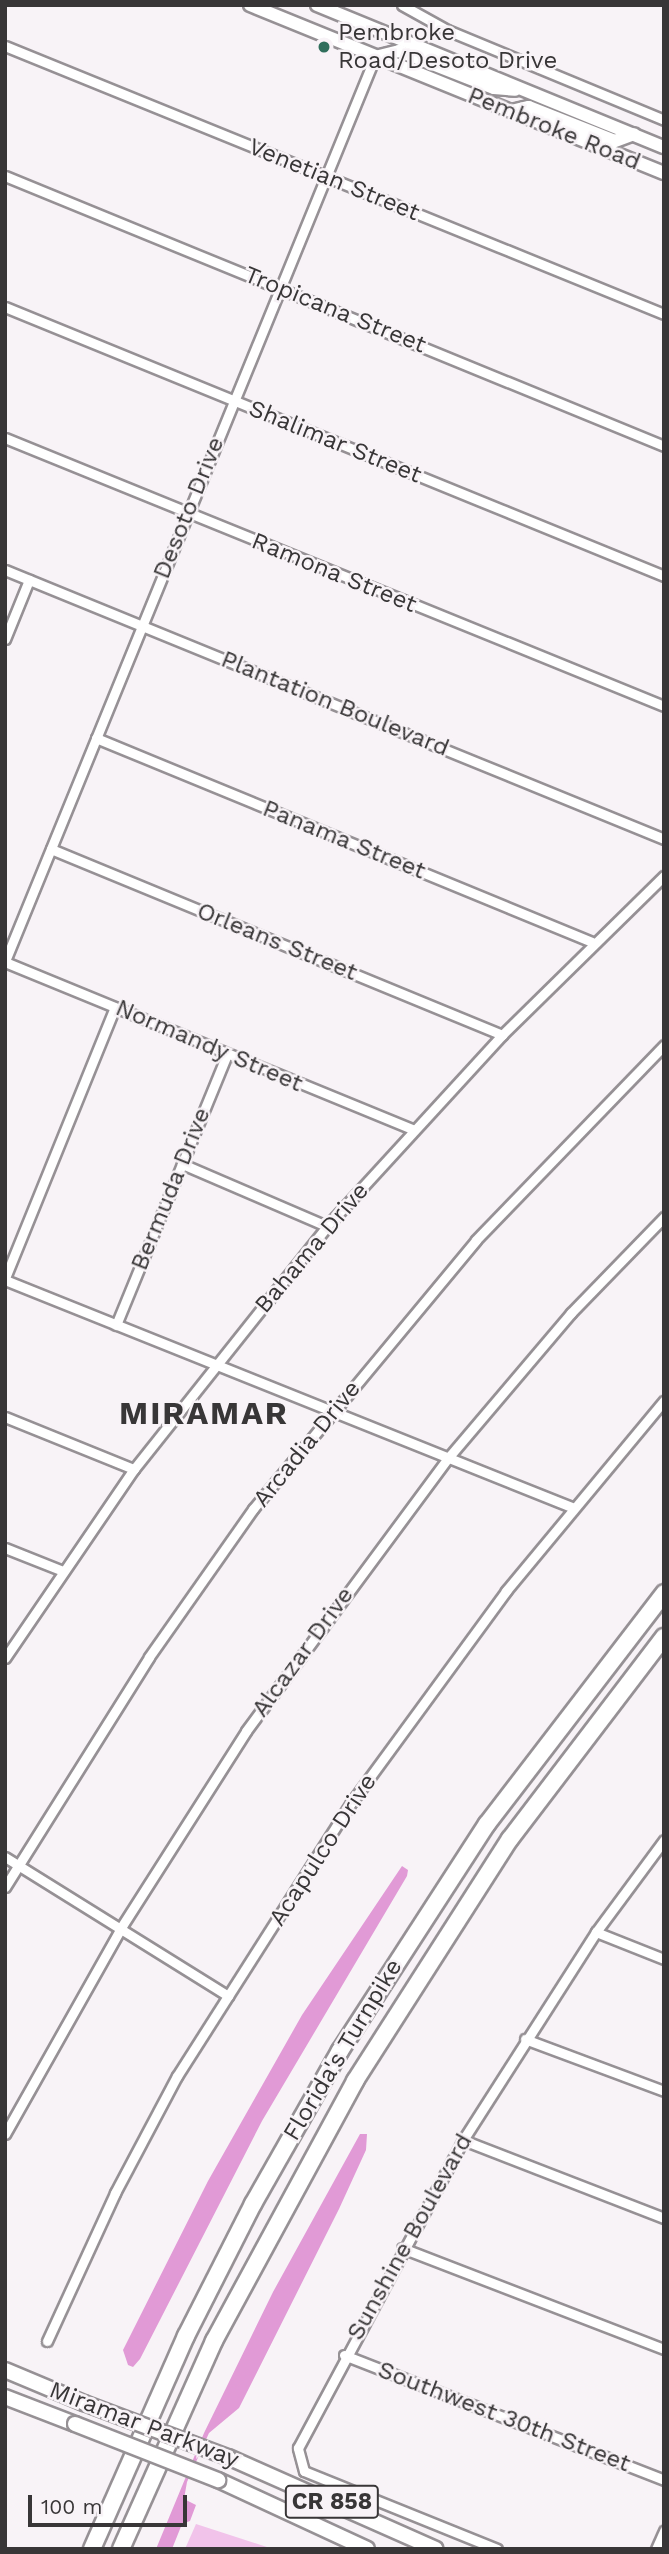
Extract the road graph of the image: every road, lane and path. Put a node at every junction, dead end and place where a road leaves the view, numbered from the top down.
1 (250, 5) edge
2 (317, 5) edge
3 (402, 5) edge
4 (5, 46) edge
5 (375, 57) junction
6 (526, 90) junction
7 (510, 111) junction
8 (664, 120) edge
9 (634, 134) junction
10 (664, 147) edge
11 (664, 173) edge
12 (5, 176) edge
13 (325, 176) junction
14 (281, 288) junction
15 (5, 307) edge
16 (664, 314) edge
17 (233, 400) junction
18 (5, 439) edge
19 (664, 446) edge
20 (189, 513) junction
21 (5, 570) edge
22 (664, 576) edge
23 (29, 580) junction
24 (142, 625) junction
25 (5, 639) edge
26 (664, 706) edge
27 (96, 738) junction
28 (664, 839) edge
29 (51, 849) junction
30 (664, 876) edge
31 (592, 942) junction
32 (5, 961) edge
33 (115, 1007) junction
34 (502, 1035) junction
35 (664, 1045) edge
36 (227, 1054) junction
37 (413, 1129) junction
38 (182, 1164) junction
39 (664, 1217) edge
40 (327, 1226) junction
41 (5, 1279) edge
42 (116, 1325) junction
43 (215, 1366) junction
44 (664, 1401) edge
45 (331, 1414) junction
46 (5, 1417) edge
47 (448, 1458) junction
48 (134, 1469) junction
49 (574, 1508) junction
50 (5, 1548) edge
51 (63, 1571) junction
52 (664, 1593) edge
53 (664, 1637) edge
54 (5, 1658) edge
55 (664, 1840) edge
56 (5, 1857) edge
57 (18, 1864) junction
58 (5, 1887) edge
59 (122, 1926) junction
60 (596, 1932) junction
61 (664, 1959) edge
62 (228, 1996) junction
63 (525, 2039) junction
64 (664, 2091) edge
65 (5, 2134) edge
66 (463, 2140) junction
67 (664, 2218) edge
68 (402, 2248) junction
69 (47, 2341) dead end
70 (664, 2349) edge
71 (344, 2355) junction
72 (5, 2370) edge
73 (5, 2397) edge
74 (664, 2480) edge
75 (664, 2530) edge
76 (92, 2549) edge
77 (121, 2549) edge
78 (367, 2549) edge
79 (436, 2549) edge
80 (497, 2549) edge
81 (656, 2549) edge

1 - 5 main road, Pembroke Road
2 - 6 main road, Pembroke Road
3 - 8 street
4 - 13 street, Venetian Street
5 - 6 main road
5 - 7 main road, Pembroke Road
5 - 13 street, Desoto Drive
6 - 9 main road, Pembroke Road
7 - 9 main road
7 - 11 main road, Pembroke Road
9 - 10 main road, Pembroke Road
12 - 14 street, Tropicana Street
13 - 14 street, Desoto Drive
13 - 16 street, Venetian Street
14 - 17 street, Desoto Drive
14 - 19 street, Tropicana Street
15 - 17 street, Shalimar Street
17 - 20 street, Desoto Drive
17 - 22 street, Shalimar Street
18 - 20 street, Ramona Street
20 - 24 street, Desoto Drive
20 - 26 street, Ramona Street
21 - 23 street, Plantation Boulevard
23 - 24 street, Plantation Boulevard
23 - 25 street
24 - 27 street, Desoto Drive
24 - 28 street, Plantation Boulevard
27 - 29 street, Desoto Drive
27 - 31 street, Panama Street
29 - 32 street, Desoto Drive
29 - 34 street, Orleans Street
30 - 31 street, Bahama Drive
31 - 34 street, Bahama Drive
32 - 33 street, Normandy Street
33 - 36 street, Normandy Street
33 - 41 street
34 - 37 street, Bahama Drive
35 - 45 street, Arcadia Drive
36 - 37 street, Normandy Street
36 - 38 street, Bermuda Drive
37 - 40 street, Bahama Drive
38 - 40 street
38 - 42 street, Bermuda Drive
39 - 47 street, Alcazar Drive
40 - 43 street, Bahama Drive
41 - 42 street
42 - 43 street
43 - 45 street
43 - 48 street, Bahama Drive
44 - 49 street, Acapulco Drive
45 - 47 street
45 - 57 street, Arcadia Drive
46 - 48 street
47 - 49 street
47 - 59 street, Alcazar Drive
48 - 51 street, Bahama Drive
49 - 62 street, Acapulco Drive
50 - 51 street
51 - 54 street, Bahama Drive
52 - 76 highway, Florida's Turnpike
53 - 77 highway, Florida's Turnpike
55 - 60 street, Sunshine Boulevard
56 - 57 street
57 - 58 street, Arcadia Drive
57 - 59 street
59 - 62 street
59 - 65 street, Alcazar Drive
60 - 61 street
60 - 63 street, Sunshine Boulevard
62 - 69 street, Acapulco Drive
63 - 64 street
63 - 66 street, Sunshine Boulevard
66 - 67 street
66 - 68 street, Sunshine Boulevard
68 - 70 street
68 - 71 street, Sunshine Boulevard
71 - 74 street, Southwest 30th Street
71 - 80 street, Sunshine Boulevard
72 - 79 main road, Miramar Parkway / CR 858, bridge
73 - 78 main road, Miramar Parkway / CR 858, bridge
75 - 81 street

